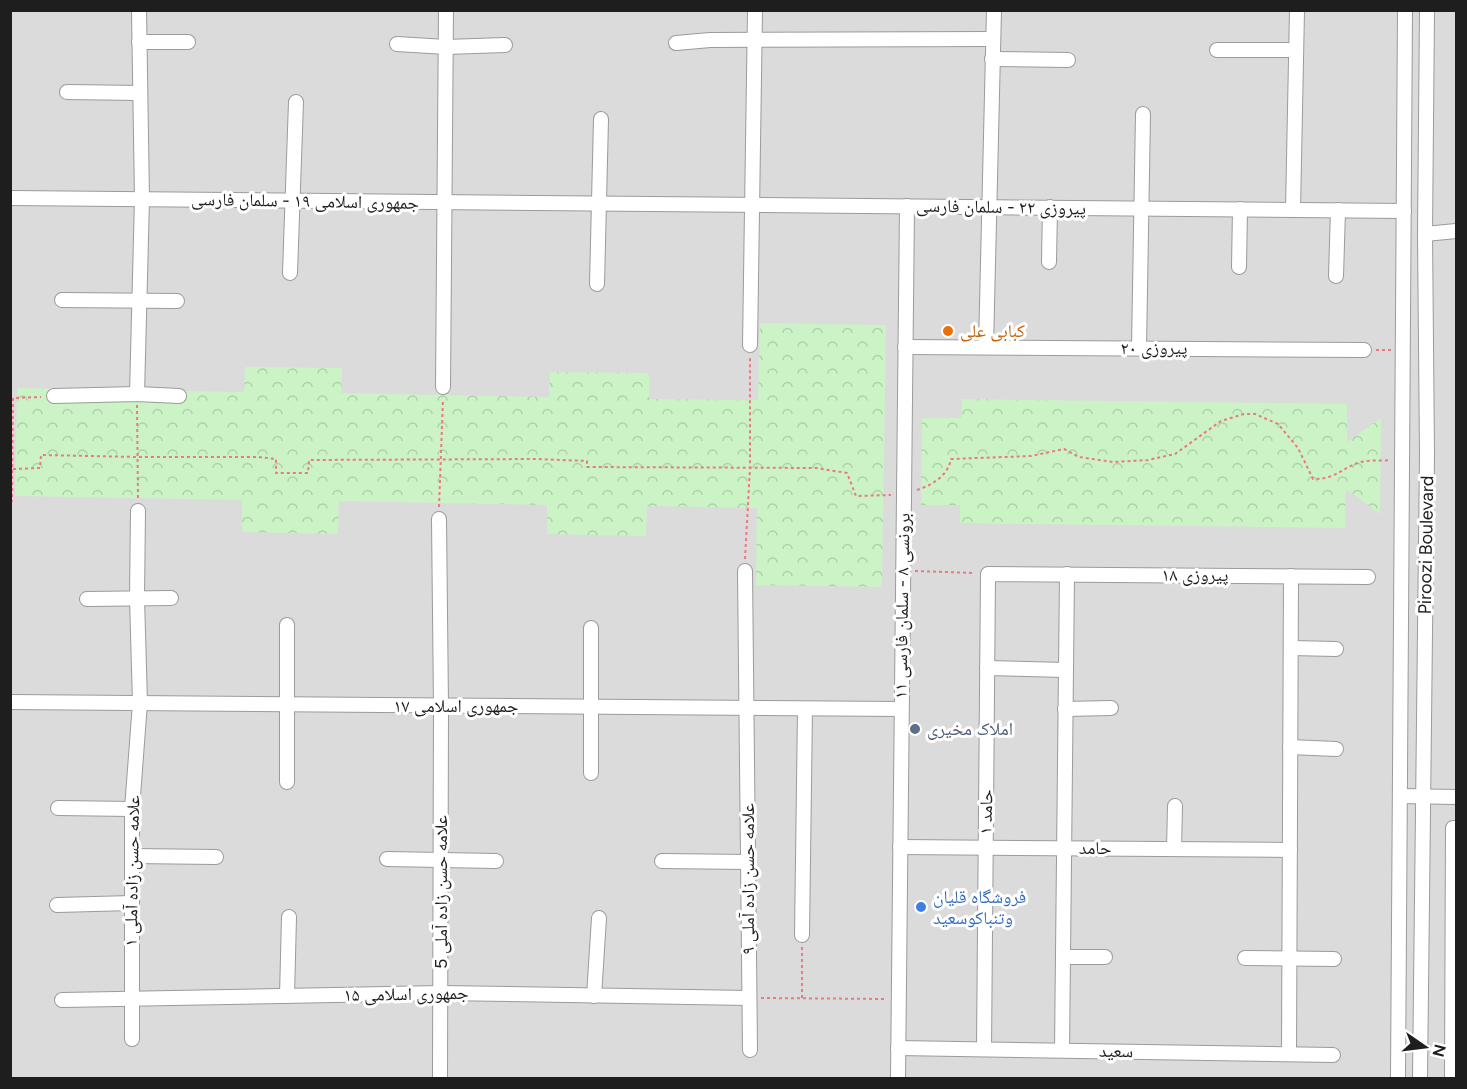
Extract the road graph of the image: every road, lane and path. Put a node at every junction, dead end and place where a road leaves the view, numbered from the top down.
1 (139, 10) edge
2 (446, 10) edge
3 (755, 10) edge
4 (994, 10) edge
5 (1297, 10) edge
6 (1405, 10) edge
7 (1427, 10) edge
8 (993, 39) junction
9 (755, 41) junction
10 (139, 42) junction
11 (188, 42) dead end
12 (676, 43) dead end
13 (398, 44) dead end
14 (505, 45) dead end
15 (446, 46) junction
16 (1217, 50) dead end
17 (1296, 50) junction
18 (992, 58) junction
19 (1068, 60) dead end
20 (67, 92) dead end
21 (140, 93) junction
22 (296, 102) dead end
23 (1143, 114) dead end
24 (601, 119) dead end
25 (10, 198) edge
26 (142, 199) junction
27 (293, 200) junction
28 (444, 202) junction
29 (599, 203) junction
30 (751, 205) junction
31 (907, 206) junction
32 (989, 207) junction
33 (1050, 207) junction
34 (1142, 208) junction
35 (1240, 209) junction
36 (1293, 210) junction
37 (1338, 210) junction
38 (1404, 211) junction
39 (1456, 231) edge
40 (1425, 234) junction
41 (1049, 262) dead end
42 (1239, 267) dead end
43 (290, 273) dead end
44 (1336, 276) dead end
45 (597, 284) dead end
46 (63, 300) dead end
47 (139, 300) junction
48 (177, 301) dead end
49 (750, 345) joint
50 (905, 347) junction
51 (987, 347) junction
52 (1140, 348) junction
53 (1403, 349) junction
54 (1364, 351) joint
55 (443, 387) joint
56 (137, 394) junction
57 (54, 396) joint
58 (179, 396) dead end
59 (137, 457) junction
60 (440, 459) junction
61 (1402, 460) junction
62 (750, 468) junction
63 (12, 469) junction
64 (904, 495) junction
65 (10, 501) edge
66 (138, 511) joint
67 (438, 519) joint
68 (745, 571) joint
69 (903, 571) junction
70 (988, 574) junction
71 (1067, 574) junction
72 (1291, 576) junction
73 (1368, 577) dead end
74 (137, 598) junction
75 (171, 598) dead end
76 (87, 599) dead end
77 (287, 625) dead end
78 (591, 628) dead end
79 (1291, 648) junction
80 (1336, 649) dead end
81 (987, 668) junction
82 (1066, 670) junction
83 (10, 702) edge
84 (140, 703) junction
85 (287, 704) junction
86 (441, 706) junction
87 (592, 707) junction
88 (747, 708) junction
89 (1111, 708) dead end
90 (805, 709) junction
91 (901, 709) junction
92 (1065, 709) junction
93 (1290, 747) junction
94 (1336, 749) dead end
95 (591, 773) dead end
96 (287, 782) dead end
97 (1400, 796) junction
98 (1422, 796) junction
99 (1456, 796) edge
100 (1176, 806) dead end
101 (58, 808) dead end
102 (132, 808) junction
103 (1456, 828) edge
104 (900, 847) junction
105 (986, 848) junction
106 (1064, 848) junction
107 (1174, 849) junction
108 (1290, 850) junction
109 (132, 856) junction
110 (216, 857) dead end
111 (387, 859) dead end
112 (441, 861) junction
113 (496, 861) dead end
114 (662, 861) dead end
115 (748, 862) junction
116 (132, 903) junction
117 (57, 905) dead end
118 (289, 917) dead end
119 (599, 918) dead end
120 (802, 935) joint
121 (1063, 957) junction
122 (1105, 957) dead end
123 (1245, 958) dead end
124 (1289, 958) junction
125 (1334, 959) dead end
126 (1455, 967) edge
127 (441, 993) junction
128 (287, 996) junction
129 (594, 996) junction
130 (749, 998) junction
131 (802, 998) junction
132 (132, 999) junction
133 (899, 999) junction
134 (62, 1000) dead end
135 (132, 1039) dead end
136 (898, 1048) junction
137 (984, 1049) junction
138 (750, 1050) dead end
139 (1062, 1050) junction
140 (1289, 1054) junction
141 (1334, 1055) dead end
142 (440, 1078) edge
143 (898, 1078) edge
144 (1398, 1078) edge
145 (1420, 1078) edge
146 (1452, 1078) edge

1 - 10 street
2 - 15 street
3 - 9 street
4 - 8 street
5 - 17 street
6 - 38 street, Piroozi Boulevard
7 - 40 street, Piroozi Boulevard
8 - 9 street
8 - 18 street
9 - 12 street
9 - 30 street
10 - 11 street
10 - 21 street
13 - 15 street
14 - 15 street
15 - 28 street
16 - 17 street
17 - 36 street
18 - 19 street
18 - 32 street
20 - 21 street
21 - 26 street
22 - 27 street
23 - 34 street
24 - 29 street
25 - 26 street, جمهوری اسلامی ۱۹ - سلمان فارسی
26 - 27 street, جمهوری اسلامی ۱۹ - سلمان فارسی
26 - 47 street
27 - 28 street, جمهوری اسلامی ۱۹ - سلمان فارسی
27 - 43 street
28 - 29 street, جمهوری اسلامی ۱۹ - سلمان فارسی
28 - 55 street
29 - 30 street, پیروزی ۲۲ - سلمان فارسی
29 - 45 street
30 - 31 street, پیروزی ۲۲ - سلمان فارسی
30 - 49 street
31 - 32 street, پیروزی ۲۲ - سلمان فارسی
31 - 50 street, برونسی ۸ - سلمان فارسی ۱۱
32 - 33 street, پیروزی ۲۲ - سلمان فارسی
32 - 51 street
33 - 34 street, پیروزی ۲۲ - سلمان فارسی
33 - 41 street
34 - 35 street, پیروزی ۲۲ - سلمان فارسی
34 - 52 street
35 - 36 street, پیروزی ۲۲ - سلمان فارسی
35 - 42 street
36 - 37 street, پیروزی ۲۲ - سلمان فارسی
37 - 38 street, پیروزی ۲۲ - سلمان فارسی
37 - 44 street
38 - 53 street, Piroozi Boulevard
39 - 40 street
40 - 98 street, Piroozi Boulevard
46 - 47 street
47 - 48 street
47 - 56 street
49 - 62 path
50 - 51 street, پیروزی ۲۰
50 - 64 street, برونسی ۸ - سلمان فارسی ۱۱
51 - 52 street, پیروزی ۲۰
52 - 54 street, پیروزی ۲۰
53 - 54 path
53 - 61 street, Piroozi Boulevard
55 - 60 path
56 - 57 street
56 - 58 street
56 - 59 path
57 - 63 path
59 - 60 path
59 - 63 path
59 - 66 path
60 - 62 path
60 - 67 path
61 - 64 path
61 - 97 street, Piroozi Boulevard
62 - 64 path
62 - 68 path
63 - 65 path
64 - 69 street, برونسی ۸ - سلمان فارسی ۱۱
66 - 74 street, علامه حسن زاده آملی ۱
67 - 86 street, علامه حسن زاده آملی 5
68 - 88 street, علامه حسن زاده آملی ۹
69 - 70 path
69 - 91 street, برونسی ۸ - سلمان فارسی ۱۱
70 - 71 street, پیروزی ۱۸
70 - 81 street, حامد ۱
71 - 72 street, پیروزی ۱۸
71 - 82 street
72 - 73 street, پیروزی ۱۸
72 - 79 street
74 - 75 street
74 - 76 street
74 - 84 street, علامه حسن زاده آملی ۱
77 - 85 street
78 - 87 street
79 - 80 street
79 - 93 street
81 - 82 street
81 - 105 street, حامد ۱
82 - 92 street
83 - 84 street, جمهوری اسلامی ۱۷
84 - 85 street, جمهوری اسلامی ۱۷
84 - 102 street, علامه حسن زاده آملی ۱
85 - 86 street, جمهوری اسلامی ۱۷
85 - 96 street
86 - 87 street, جمهوری اسلامی ۱۷
86 - 112 street, علامه حسن زاده آملی 5
87 - 88 street, جمهوری اسلامی ۱۷
87 - 95 street
88 - 90 street, جمهوری اسلامی ۱۷
88 - 115 street, علامه حسن زاده آملی ۹
89 - 92 street
90 - 91 street, جمهوری اسلامی ۱۷
90 - 120 street
91 - 104 street, برونسی ۸ - سلمان فارسی ۱۱
92 - 106 street
93 - 94 street
93 - 108 street
97 - 98 street
97 - 144 street, Piroozi Boulevard
98 - 99 street
98 - 145 street, Piroozi Boulevard
100 - 107 street
101 - 102 street
102 - 109 street, علامه حسن زاده آملی ۱
103 - 126 street
104 - 105 street, حامد
104 - 133 street, برونسی ۸ - سلمان فارسی ۱۱
105 - 106 street, حامد
105 - 137 street, حامد ۱
106 - 107 street, حامد
106 - 121 street
107 - 108 street, حامد
108 - 124 street
109 - 110 street
109 - 116 street, علامه حسن زاده آملی ۱
111 - 112 street
112 - 113 street
112 - 127 street, علامه حسن زاده آملی 5
114 - 115 street
115 - 130 street, علامه حسن زاده آملی ۹
116 - 117 street
116 - 132 street, علامه حسن زاده آملی ۱
118 - 128 street
119 - 129 street
120 - 131 path
121 - 122 street
121 - 139 street
123 - 124 street
124 - 125 street
124 - 140 street
126 - 146 street
127 - 128 street, جمهوری اسلامی ۱۵
127 - 129 street, جمهوری اسلامی ۱۵
127 - 142 street, علامه حسن زاده آملی 5
128 - 132 street, جمهوری اسلامی ۱۵
129 - 130 street, جمهوری اسلامی ۱۵
130 - 131 path
130 - 138 street, علامه حسن زاده آملی ۹
131 - 133 path
132 - 134 street, جمهوری اسلامی ۱۵
132 - 135 street, علامه حسن زاده آملی ۱
133 - 136 street, برونسی ۸ - سلمان فارسی ۱۱
136 - 137 street, سعید
136 - 143 street, برونسی ۸ - سلمان فارسی ۱۱
137 - 139 street, سعید
139 - 140 street, سعید
140 - 141 street, سعید

